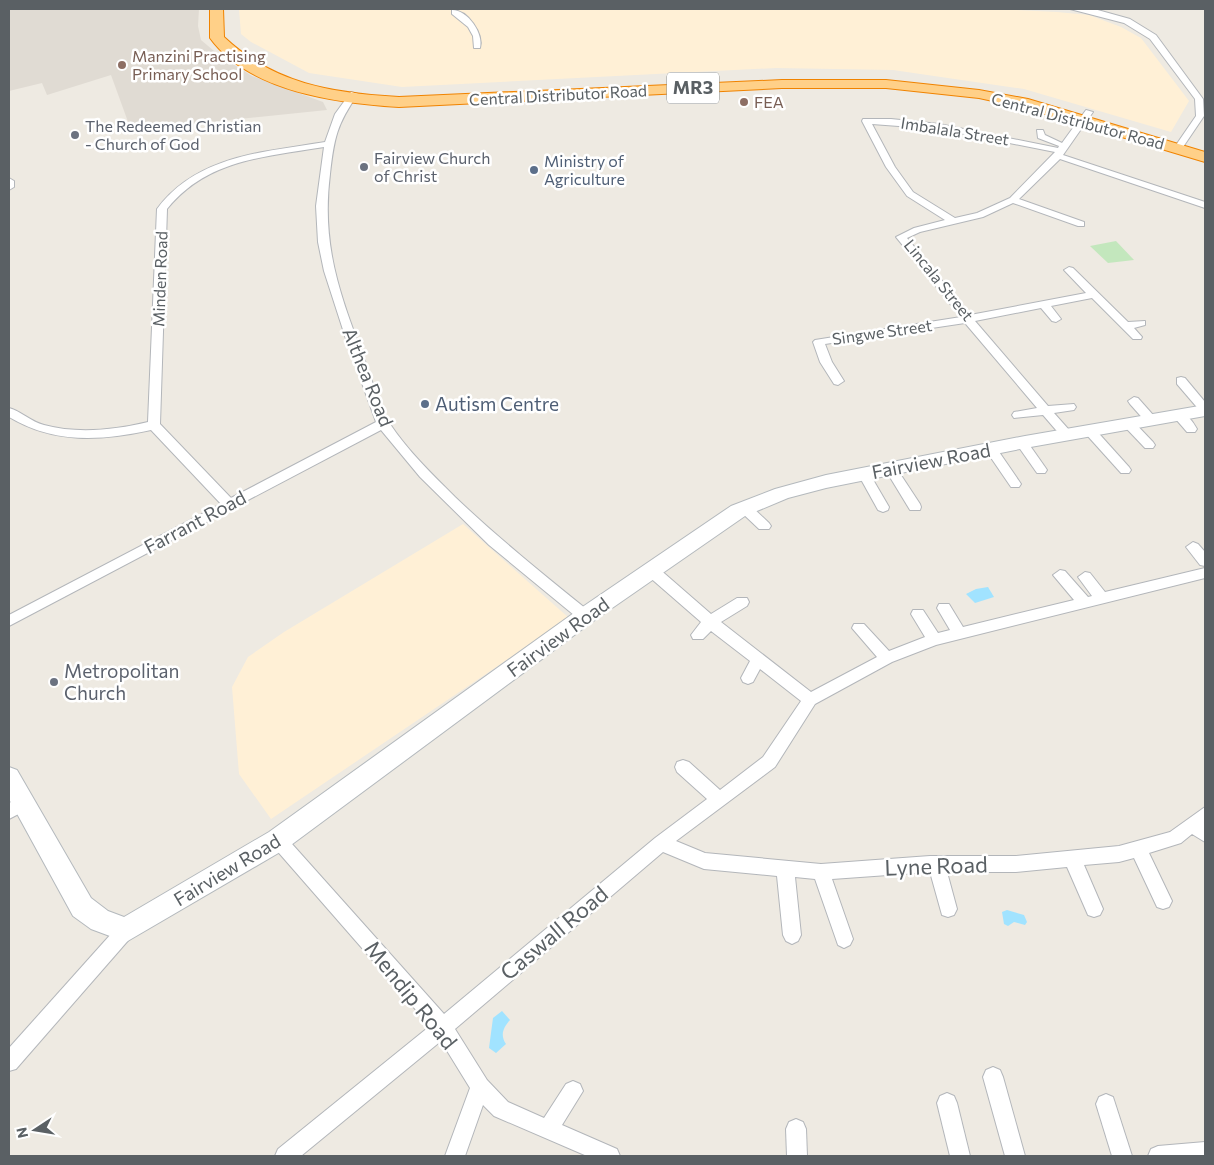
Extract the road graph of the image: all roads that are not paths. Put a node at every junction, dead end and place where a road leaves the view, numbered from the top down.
1 (217, 9) edge
2 (227, 9) edge
3 (1073, 9) edge
4 (455, 12) dead end
5 (477, 46) dead end
6 (352, 96) junction
7 (929, 116) dead end
8 (1086, 116) junction
9 (917, 120) junction
10 (1040, 132) dead end
11 (329, 144) junction
12 (1181, 145) junction
13 (1205, 149) edge
14 (1060, 151) junction
15 (1205, 157) edge
16 (9, 181) edge
17 (9, 187) edge
18 (1014, 200) junction
19 (1205, 205) edge
20 (954, 222) junction
21 (1081, 224) dead end
22 (1069, 270) dead end
23 (1100, 285) dead end
24 (1090, 292) junction
25 (1058, 302) junction
26 (1115, 302) dead end
27 (1043, 304) junction
28 (1102, 304) junction
29 (1006, 311) junction
30 (1066, 311) dead end
31 (970, 318) junction
32 (1056, 319) dead end
33 (1015, 320) dead end
34 (1141, 323) dead end
35 (1125, 326) junction
36 (1137, 337) dead end
37 (838, 381) dead end
38 (1181, 381) dead end
39 (1134, 401) dead end
40 (1070, 407) dead end
41 (1046, 410) junction
42 (1205, 410) edge
43 (9, 412) edge
44 (1018, 415) dead end
45 (1150, 419) junction
46 (1128, 423) junction
47 (383, 424) junction
48 (154, 425) junction
49 (1089, 430) junction
50 (1066, 434) junction
51 (1022, 443) junction
52 (1148, 445) dead end
53 (991, 449) junction
54 (891, 469) junction
55 (1041, 470) dead end
56 (1125, 470) dead end
57 (864, 474) junction
58 (1015, 484) dead end
59 (229, 504) junction
60 (883, 507) dead end
61 (915, 507) dead end
62 (745, 508) junction
63 (764, 526) dead end
64 (1193, 547) dead end
65 (1205, 561) edge
66 (652, 571) junction
67 (1205, 573) edge
68 (1060, 575) dead end
69 (1085, 576) dead end
70 (1102, 598) junction
71 (742, 602) dead end
72 (1085, 603) junction
73 (944, 608) dead end
74 (918, 614) dead end
75 (585, 616) junction
76 (9, 621) edge
77 (710, 622) junction
78 (858, 628) dead end
79 (960, 634) junction
80 (698, 635) dead end
81 (934, 640) junction
82 (887, 658) junction
83 (758, 660) junction
84 (748, 678) dead end
85 (810, 700) junction
86 (683, 767) dead end
87 (9, 777) edge
88 (719, 799) junction
89 (16, 808) edge
90 (1201, 824) edge
91 (278, 840) junction
92 (661, 843) junction
93 (1138, 849) junction
94 (1072, 860) junction
95 (936, 864) junction
96 (785, 868) junction
97 (821, 872) junction
98 (1163, 901) dead end
99 (948, 909) dead end
100 (1094, 909) dead end
101 (126, 930) junction
102 (792, 935) dead end
103 (844, 938) dead end
104 (443, 1027) junction
105 (9, 1062) edge
106 (993, 1076) dead end
107 (480, 1087) junction
108 (573, 1091) dead end
109 (947, 1103) dead end
110 (1106, 1104) dead end
111 (796, 1129) dead end
112 (548, 1130) junction
113 (1195, 1154) edge
114 (600, 1155) edge
115 (285, 1156) edge
116 (455, 1156) edge
117 (797, 1156) edge
118 (960, 1156) edge
119 (1015, 1156) edge
120 (1122, 1156) edge
121 (1158, 1156) edge

1 - 6 highway, Central Distributor Road / MR3
2 - 6 highway, Central Distributor Road / MR3
3 - 12 street
4 - 5 street
6 - 8 highway, Central Distributor Road / MR3
6 - 11 street, Althea Road
7 - 9 street
8 - 12 highway, Central Distributor Road / MR3
8 - 14 street, Lincala Street
9 - 14 street, Imbalala Street
9 - 20 street, Imbalala Street
10 - 14 street
11 - 47 street, Althea Road
11 - 48 street, Minden Road
12 - 13 highway, Central Distributor Road / MR3
12 - 15 highway, Central Distributor Road / MR3
14 - 18 street, Lincala Street
14 - 19 street, Imbalala Street
16 - 17 street
18 - 20 street, Lincala Street
18 - 21 street
20 - 31 street, Lincala Street
22 - 24 street
23 - 24 street, Singwe Street
24 - 25 street, Singwe Street
24 - 28 street
25 - 27 street, Singwe Street
25 - 30 street
26 - 28 street
27 - 29 street, Singwe Street
27 - 32 street
28 - 35 street
29 - 31 street, Singwe Street
29 - 33 street
31 - 37 street, Singwe Street
31 - 41 street, Lincala Street
34 - 35 street
35 - 36 street
38 - 42 street
39 - 45 street
40 - 41 street
41 - 44 street
41 - 50 street, Lincala Street
42 - 45 main road, Fairview Road
43 - 48 street
45 - 46 main road, Fairview Road
46 - 49 main road, Fairview Road
46 - 52 street
47 - 59 street, Farrant Road
47 - 75 street, Althea Road
48 - 59 street
49 - 50 main road, Fairview Road
49 - 56 street
50 - 51 main road, Fairview Road
51 - 53 main road, Fairview Road
51 - 55 street
53 - 54 main road, Fairview Road
53 - 58 street
54 - 57 main road, Fairview Road
54 - 61 street
57 - 60 street
57 - 62 main road, Fairview Road
59 - 76 street, Farrant Road
62 - 63 street
62 - 66 main road, Fairview Road
64 - 65 street
66 - 75 main road, Fairview Road
66 - 77 street
67 - 70 street
68 - 72 street
69 - 70 street
70 - 72 street
71 - 77 street
72 - 79 street
73 - 79 street
74 - 81 street
75 - 91 main road, Fairview Road
77 - 80 street
77 - 83 street
78 - 82 street
79 - 81 street
81 - 82 street
82 - 85 street
83 - 84 street
83 - 85 street
85 - 88 street, Caswall Road
86 - 88 street
87 - 89 main road
88 - 92 street, Caswall Road
89 - 101 main road
90 - 93 street, Lyne Road
91 - 101 main road, Fairview Road
91 - 104 street, Mendip Road
92 - 96 street, Lyne Road
92 - 104 street, Caswall Road
93 - 94 street, Lyne Road
93 - 98 street
94 - 95 street, Lyne Road
94 - 100 street
95 - 97 street, Lyne Road
95 - 99 street
96 - 97 street, Lyne Road
96 - 102 street
97 - 103 street
101 - 105 street, Fairview Road
104 - 107 street, Mendip Road
104 - 115 street, Caswall Road
106 - 119 street
107 - 112 street, Mendip Road
107 - 116 street
108 - 112 street
109 - 118 street
110 - 120 street
111 - 117 street
112 - 114 street, Mendip Road
113 - 121 street

